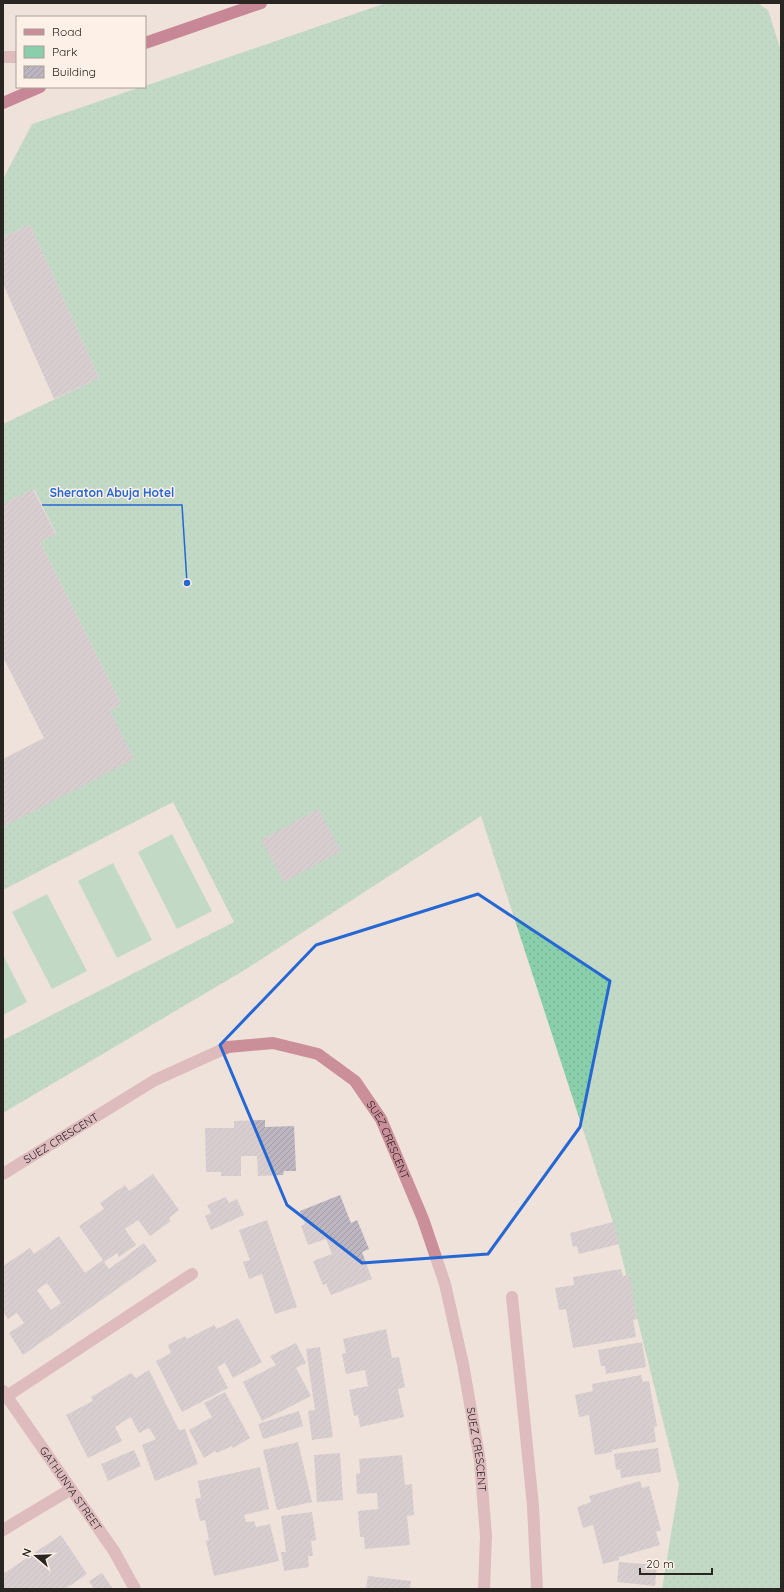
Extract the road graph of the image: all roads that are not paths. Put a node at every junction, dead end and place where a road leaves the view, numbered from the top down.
1 (261, 3) edge
2 (160, 37) junction
3 (146, 40) edge
4 (146, 44) edge
5 (3, 57) edge
6 (16, 57) edge
7 (38, 88) edge
8 (3, 103) edge
9 (3, 1174) edge
10 (192, 1274) dead end
11 (512, 1297) dead end
12 (5, 1394) edge
13 (71, 1489) junction
14 (3, 1530) edge
15 (134, 1589) edge
16 (484, 1589) edge
17 (537, 1589) edge

1 - 2 highway
2 - 3 street
2 - 4 highway
5 - 6 street
7 - 8 highway
9 - 16 street, SUEZ CRESCENT
10 - 12 street
11 - 17 street
12 - 13 street, GATHUNYA STREET
13 - 14 street
13 - 15 street, GATHUNYA STREET

